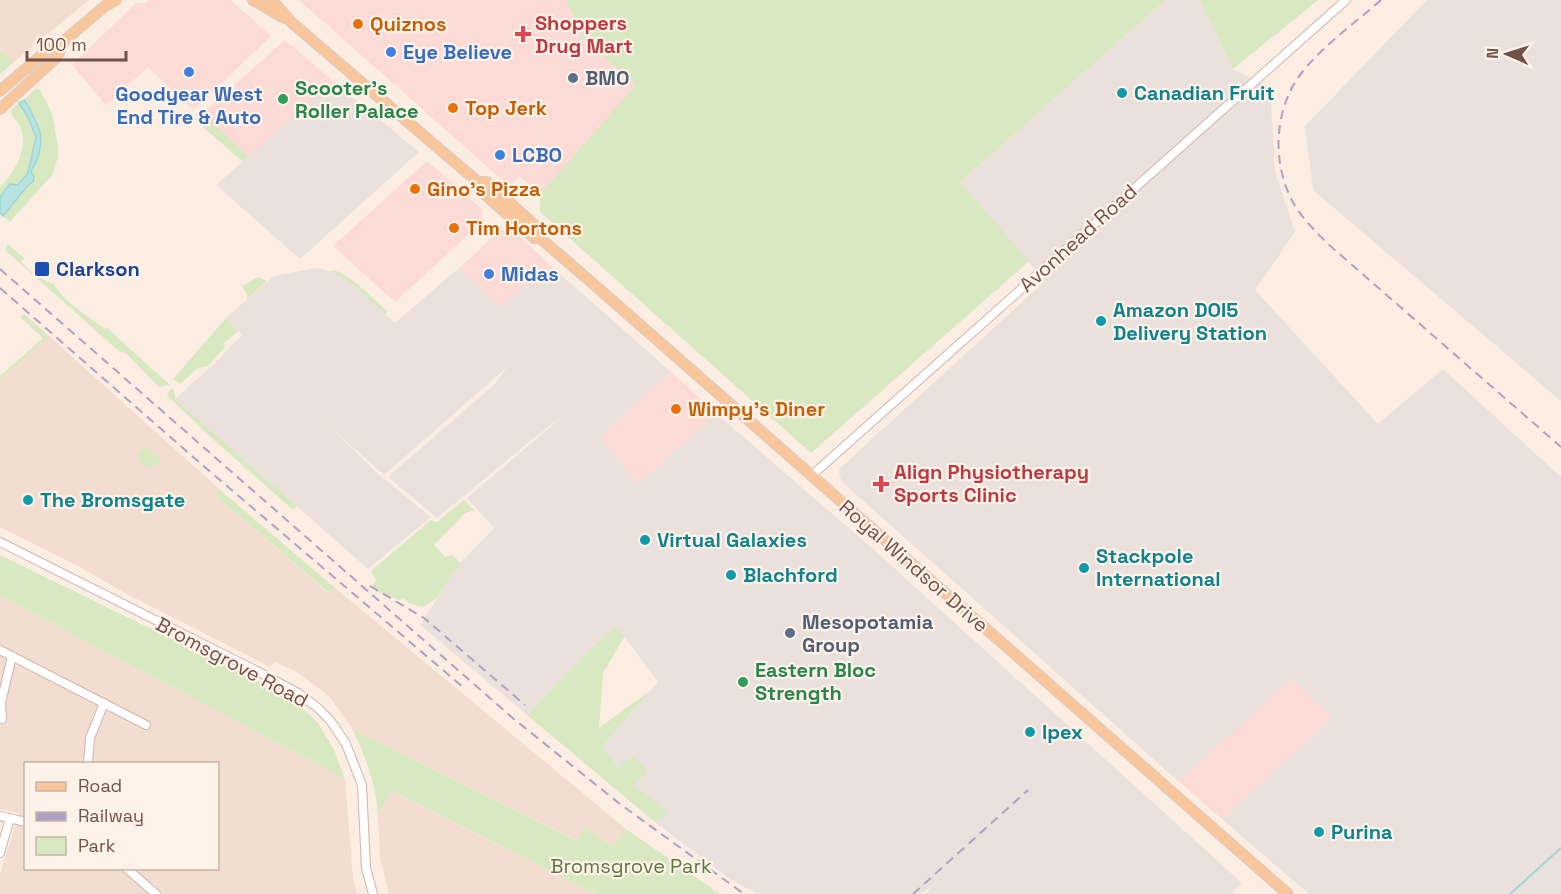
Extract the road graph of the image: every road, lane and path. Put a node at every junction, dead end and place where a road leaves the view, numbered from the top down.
1 (116, 0) edge
2 (253, 0) edge
3 (272, 0) edge
4 (1346, 0) edge
5 (107, 3) edge
6 (291, 22) junction
7 (64, 41) junction
8 (0, 91) edge
9 (3, 106) edge
10 (811, 476) junction
11 (0, 542) edge
12 (0, 650) edge
13 (12, 656) junction
14 (104, 703) junction
15 (2, 719) dead end
16 (146, 725) dead end
17 (88, 762) edge
18 (0, 816) edge
19 (10, 818) junction
20 (24, 822) edge
21 (0, 852) edge
22 (128, 870) edge
23 (156, 894) edge
24 (373, 894) edge
25 (1288, 894) edge

1 - 5 main road
2 - 6 main road, Royal Windsor Drive
3 - 6 main road, Royal Windsor Drive
4 - 10 street, Avonhead Road
5 - 7 main road
6 - 10 main road, Royal Windsor Drive
7 - 8 main road
7 - 9 main road
10 - 25 main road, Royal Windsor Drive
11 - 24 street, Bromsgrove Road
12 - 13 street
13 - 14 street
13 - 15 street
14 - 16 street
14 - 17 street
18 - 19 street
19 - 20 street
19 - 21 street
22 - 23 street

